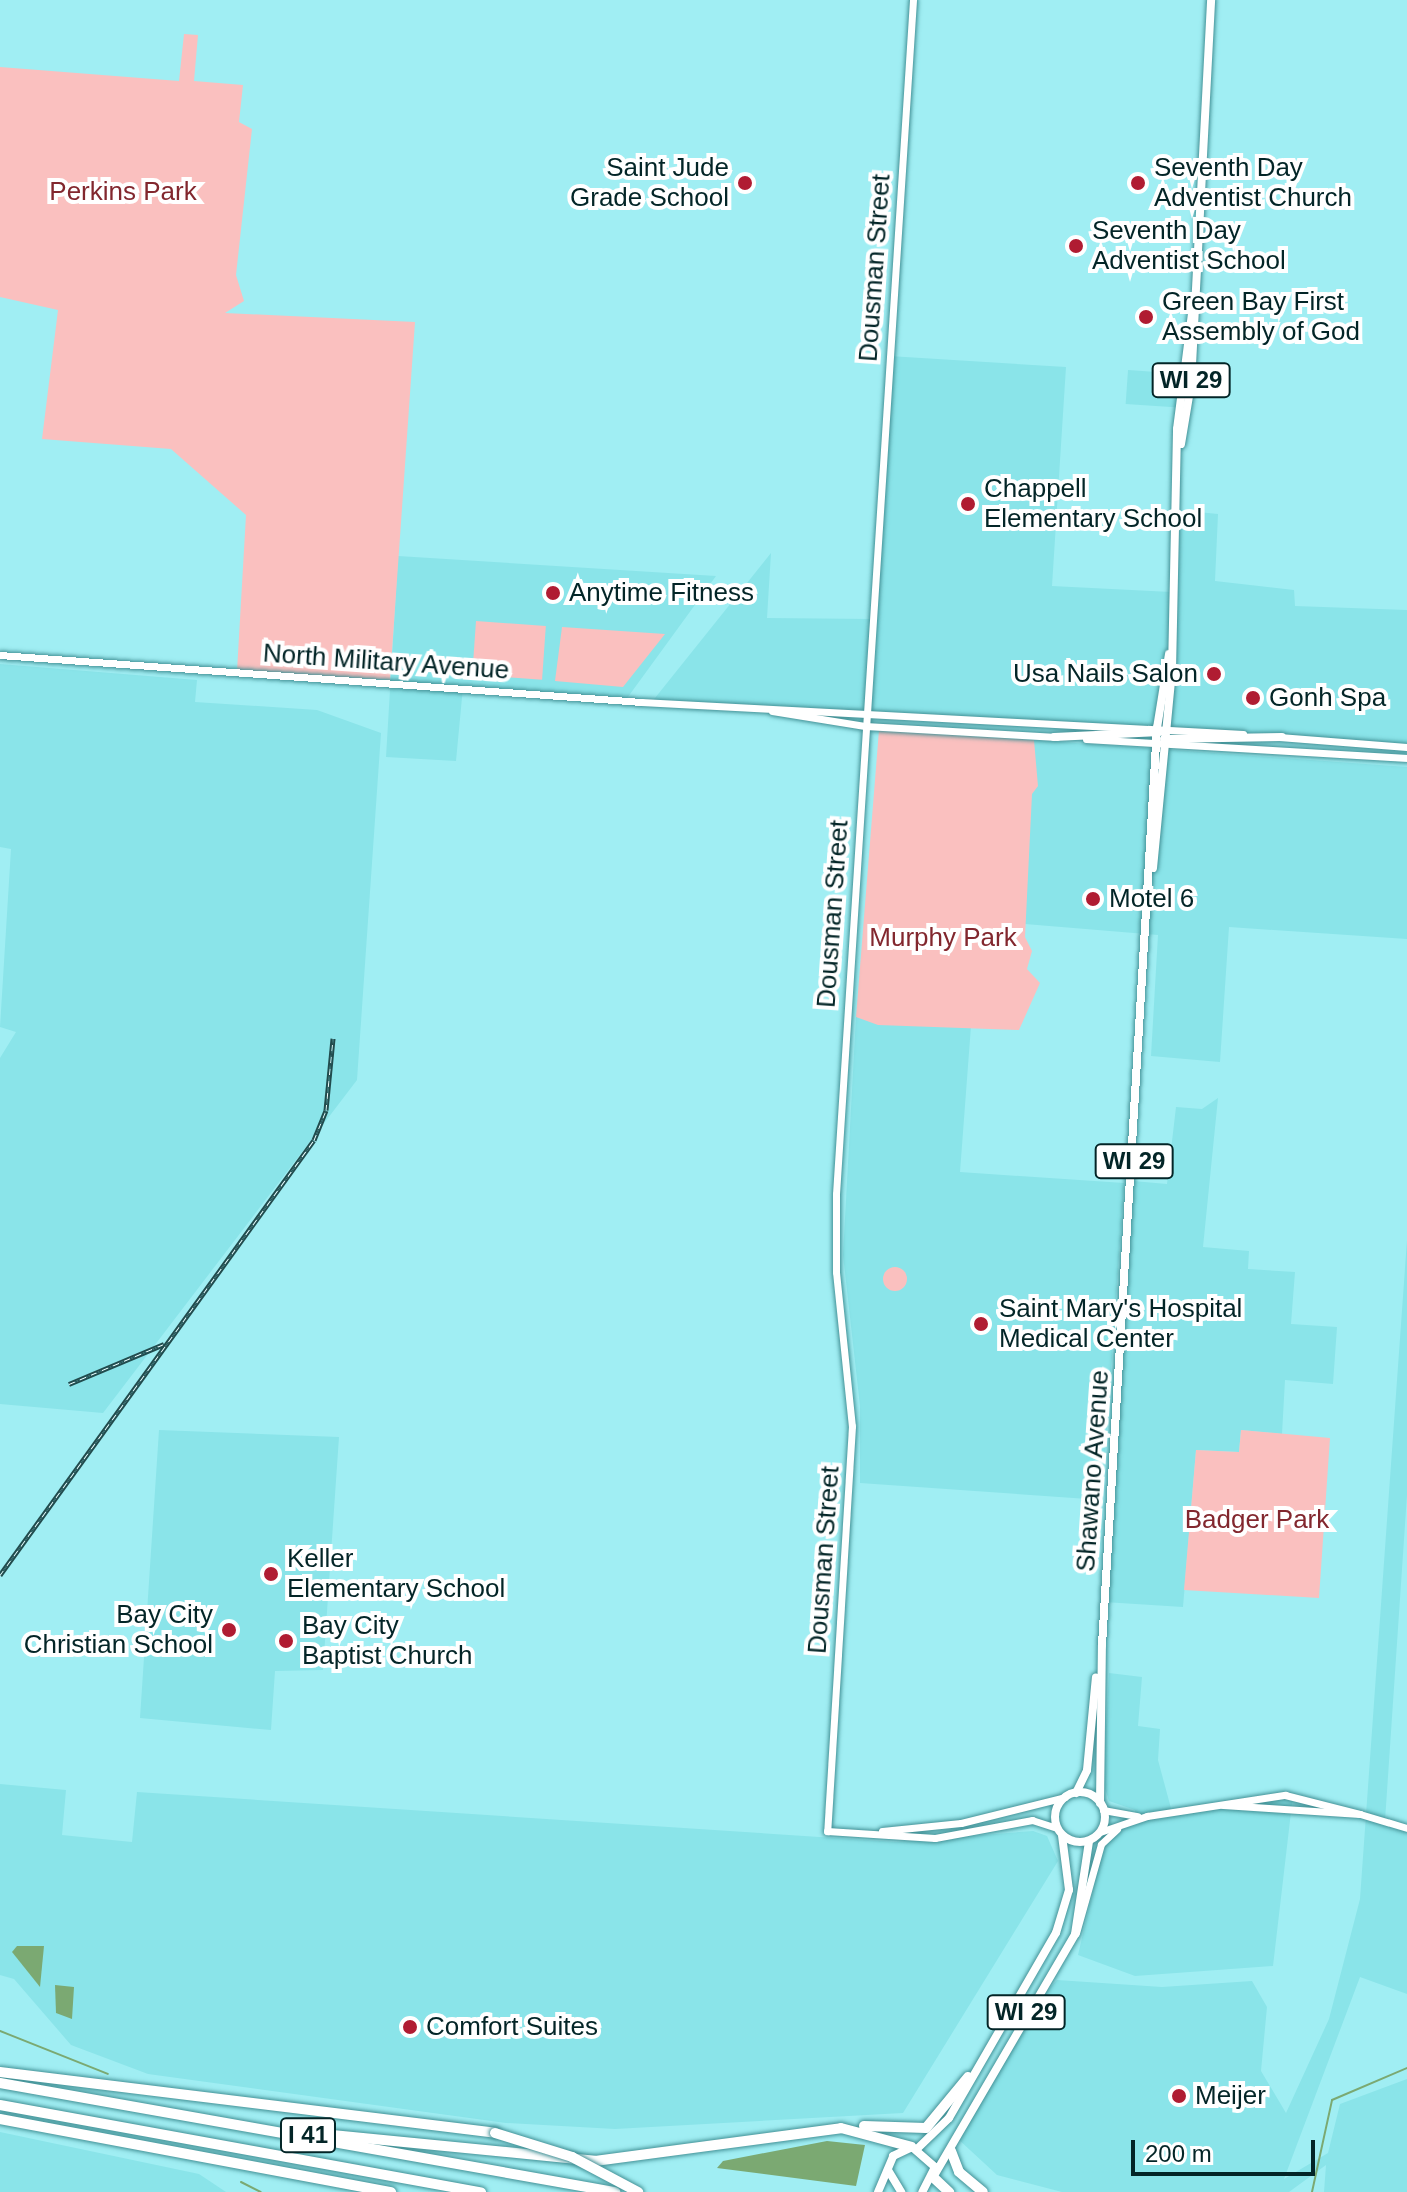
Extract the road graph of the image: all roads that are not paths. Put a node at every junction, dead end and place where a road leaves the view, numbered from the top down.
1 (913, 0) edge
2 (1211, 0) edge
3 (1169, 654) junction
4 (0, 655) edge
5 (768, 710) junction
6 (866, 713) junction
7 (865, 726) junction
8 (1157, 730) junction
9 (1054, 737) junction
10 (1167, 737) junction
11 (1282, 737) joint
12 (1156, 743) junction
13 (1407, 747) edge
14 (1407, 758) edge
15 (1153, 868) junction
16 (1102, 1645) junction
17 (1076, 1793) junction
18 (1065, 1797) junction
19 (1221, 1804) junction
20 (1102, 1806) junction
21 (1360, 1814) junction
22 (1147, 1816) junction
23 (1131, 1821) junction
24 (1407, 1828) edge
25 (1060, 1832) junction
26 (1100, 1832) junction
27 (872, 1833) junction
28 (1089, 1841) junction
29 (1075, 1934) junction
30 (0, 2072) edge
31 (968, 2077) junction
32 (0, 2083) edge
33 (0, 2105) edge
34 (0, 2119) edge
35 (841, 2128) junction
36 (309, 2135) junction
37 (915, 2148) junction
38 (951, 2151) junction
39 (888, 2169) junction
40 (934, 2176) junction
41 (316, 2178) junction
42 (359, 2192) edge
43 (391, 2192) edge
44 (481, 2192) edge
45 (615, 2192) edge
46 (638, 2192) edge
47 (878, 2192) edge
48 (901, 2192) edge
49 (922, 2192) edge
50 (949, 2192) edge
51 (983, 2192) edge

1 - 6 street, Dousman Street
2 - 3 main road, Shawano Avenue / WI 29
3 - 8 main road, Shawano Avenue / WI 29
3 - 10 main road, Shawano Avenue / WI 29
4 - 5 street, North Military Avenue
5 - 6 street, North Military Avenue
5 - 7 street, North Military Avenue
6 - 7 street, Dousman Street
6 - 8 street, North Military Avenue
7 - 9 street, North Military Avenue
7 - 27 street, Dousman Street
8 - 9 main road
8 - 10 main road
8 - 12 main road, Shawano Avenue / WI 29
9 - 12 street, North Military Avenue
10 - 11 main road
10 - 12 main road
10 - 14 street
10 - 15 main road, Shawano Avenue / WI 29
11 - 13 street
12 - 15 main road, Shawano Avenue / WI 29
15 - 16 main road, Shawano Avenue / WI 29
16 - 17 main road, Shawano Avenue / WI 29
16 - 20 main road, Shawano Avenue / WI 29
17 - 18 main road
17 - 20 main road
18 - 25 main road, WI 29
18 - 27 street
19 - 21 street
19 - 21 street
19 - 22 street
20 - 22 street
20 - 26 main road, WI 29
21 - 24 street
22 - 23 street
23 - 26 street
23 - 29 street
25 - 27 street
25 - 28 main road
25 - 31 main road, WI 29
26 - 28 main road
28 - 29 main road, WI 29
29 - 38 main road, WI 29
30 - 46 highway, bridge
31 - 35 highway
31 - 37 main road, WI 29
32 - 36 highway, I 41
33 - 44 highway, I 41
34 - 41 highway
35 - 36 highway
35 - 37 highway
36 - 45 highway, I 41
37 - 39 main road
37 - 40 main road
38 - 40 main road, WI 29
38 - 51 highway
39 - 47 main road
39 - 48 main road
40 - 49 main road
40 - 50 highway
41 - 42 highway
41 - 43 highway

